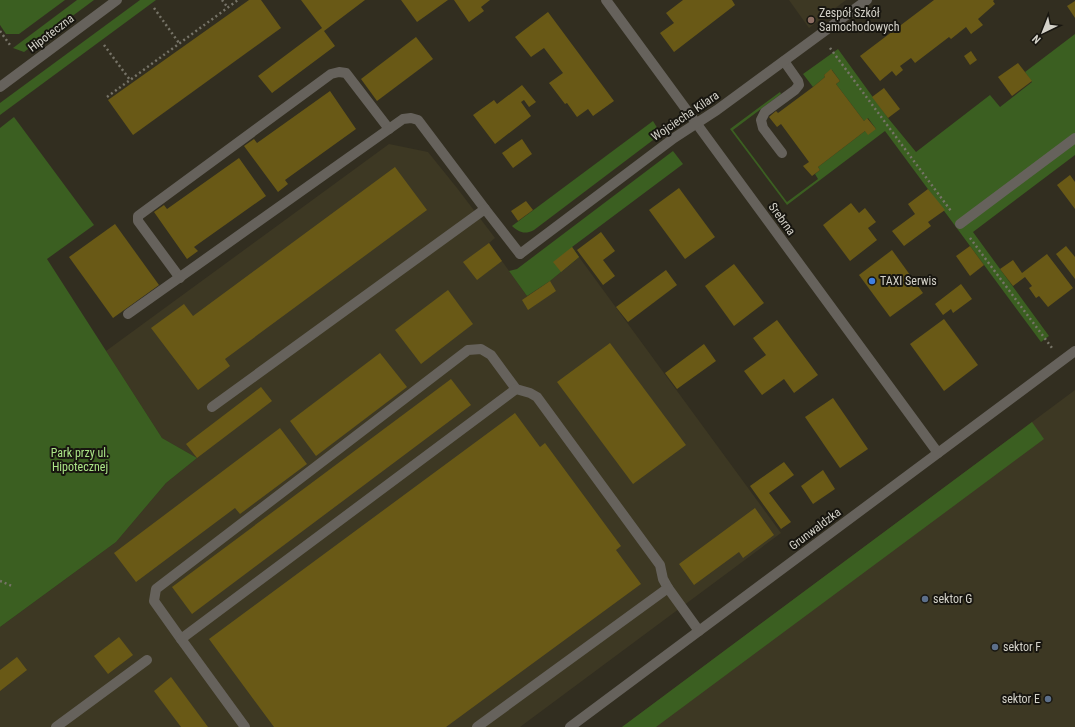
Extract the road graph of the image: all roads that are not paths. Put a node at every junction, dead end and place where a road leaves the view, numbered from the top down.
1 (117, 0) edge
2 (606, 0) edge
3 (867, 0) edge
4 (784, 61) junction
5 (0, 87) edge
6 (696, 124) junction
7 (389, 129) junction
8 (1075, 138) edge
9 (782, 153) dead end
10 (485, 209) junction
11 (960, 224) road end
12 (180, 278) junction
13 (128, 314) dead end
14 (1075, 351) edge
15 (516, 389) junction
16 (212, 407) dead end
17 (938, 453) junction
18 (668, 588) junction
19 (699, 631) junction
20 (181, 640) junction
21 (147, 660) dead end
22 (56, 727) edge
23 (245, 727) edge
24 (478, 727) edge
25 (570, 727) edge

1 - 5 street, Hipoteczna
2 - 6 street, Srebrna
3 - 4 street, Wojciecha Kilara
4 - 6 street, Wojciecha Kilara
4 - 9 street
6 - 10 street, Wojciecha Kilara
6 - 17 street, Srebrna
7 - 10 street
7 - 12 street
7 - 12 street
8 - 11 street
10 - 16 street
12 - 13 street
14 - 17 street, Grunwaldzka
15 - 18 street
15 - 20 street
15 - 20 street
17 - 19 street, Grunwaldzka
18 - 19 street
18 - 24 street
19 - 25 street, Grunwaldzka
20 - 23 street
21 - 22 street

